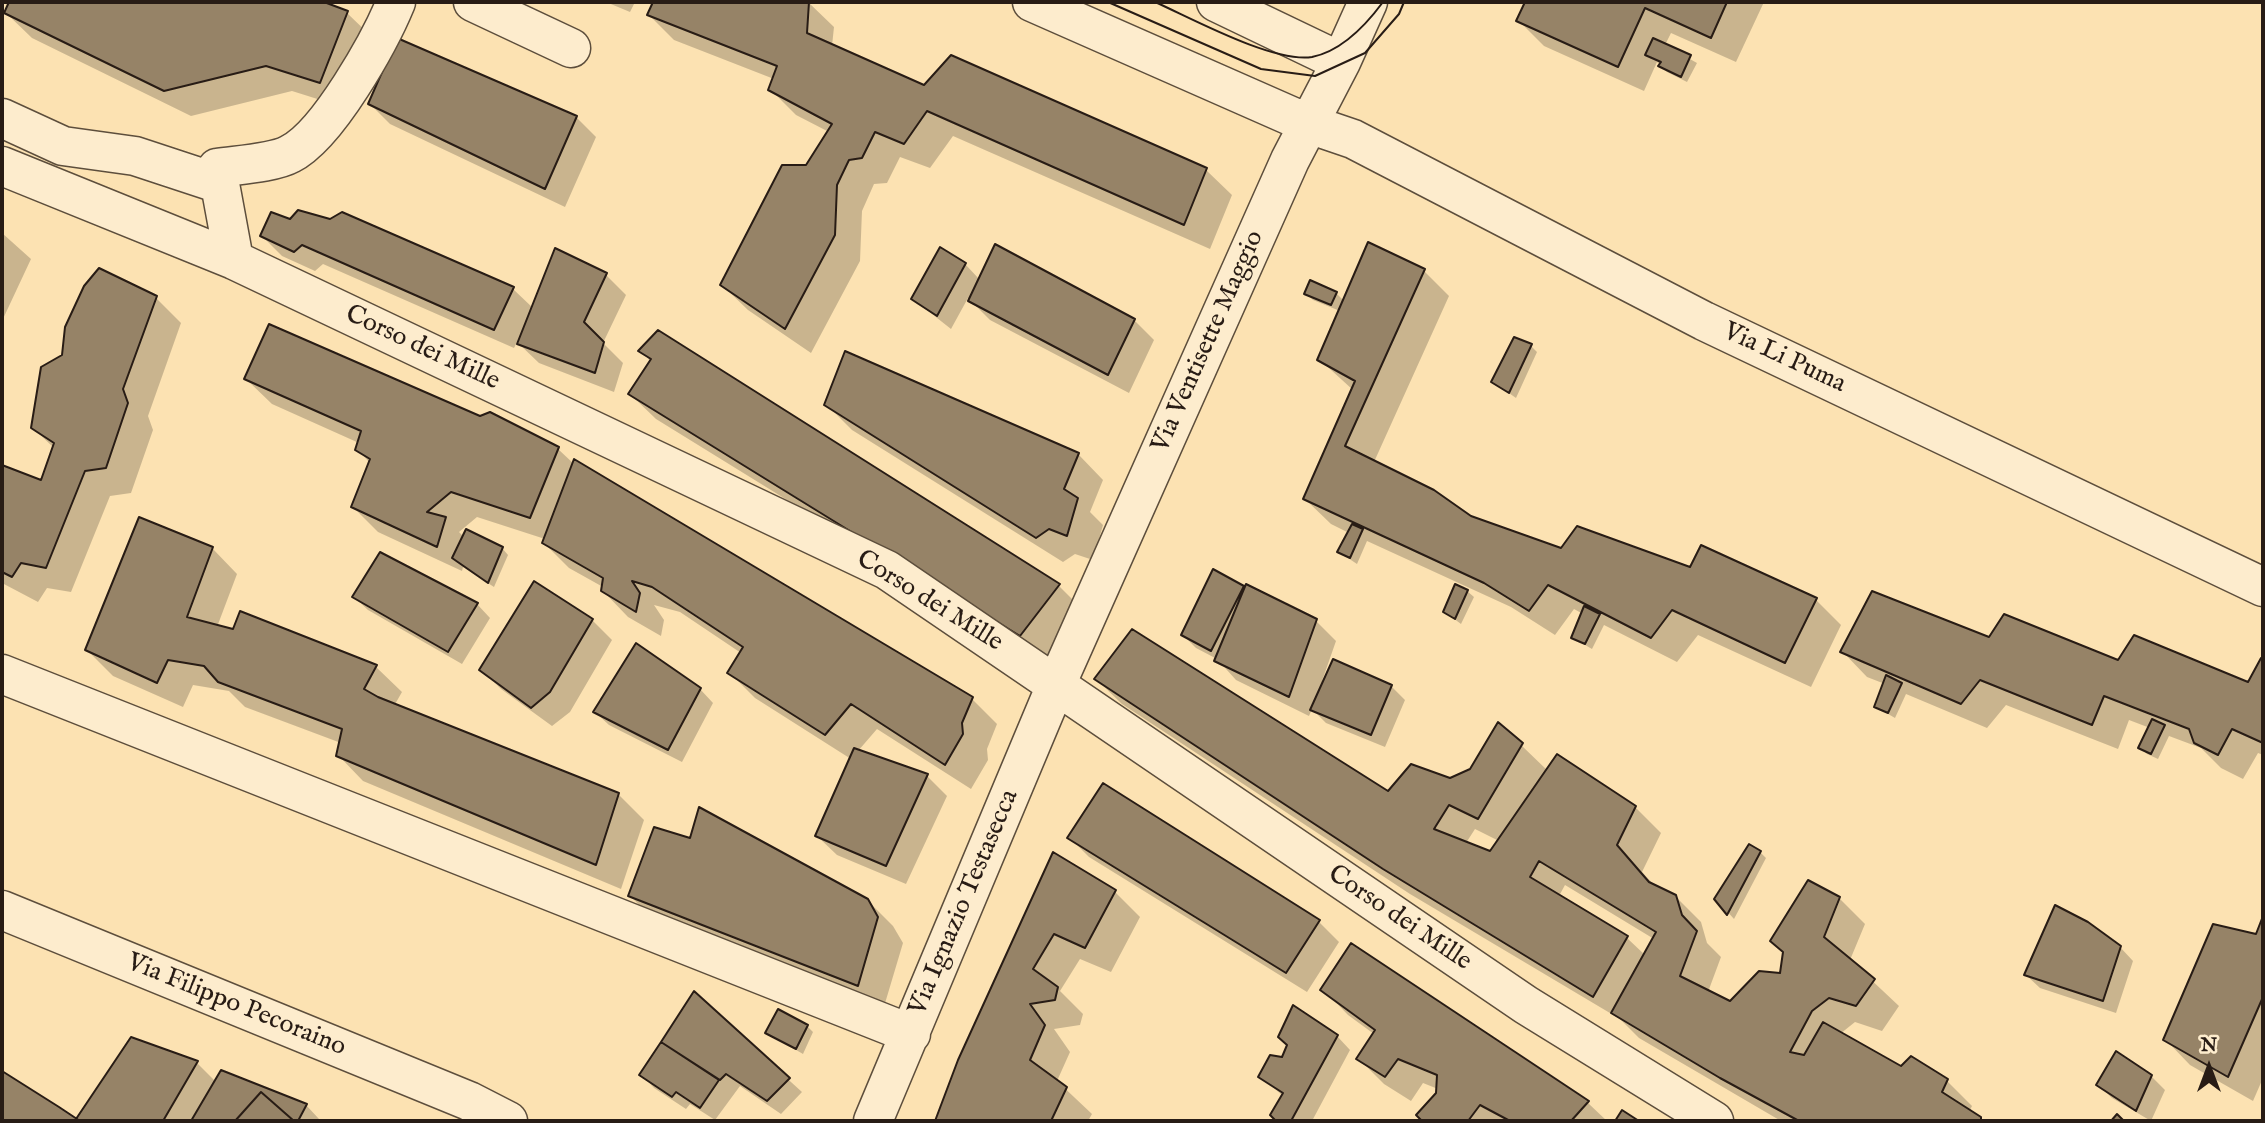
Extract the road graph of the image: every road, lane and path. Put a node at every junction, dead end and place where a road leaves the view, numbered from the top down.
1 (396, 2) edge
2 (474, 2) edge
3 (1032, 2) edge
4 (1216, 2) edge
5 (1368, 2) edge
6 (571, 48) dead end
7 (1341, 62) junction
8 (2, 118) edge
9 (1309, 124) junction
10 (2, 166) edge
11 (220, 184) junction
12 (234, 260) junction
13 (2263, 587) edge
14 (2, 674) edge
15 (1056, 685) junction
16 (2, 910) edge
17 (911, 1034) junction
18 (469, 1101) junction
19 (508, 1121) edge
20 (537, 1121) edge
21 (873, 1121) edge
22 (1714, 1121) edge

1 - 11 street
2 - 6 street
3 - 9 street, Via Li Puma
4 - 7 street
5 - 7 street, Via Ventisette Maggio
7 - 9 street, Via Ventisette Maggio
8 - 11 street
9 - 13 street, Via Li Puma
9 - 15 street, Via Ventisette Maggio
10 - 12 street, Corso dei Mille
11 - 12 street
12 - 15 street, Corso dei Mille
14 - 17 street
15 - 17 street, Via Ignazio Testasecca
15 - 22 street, Corso dei Mille
16 - 18 street, Via Filippo Pecoraino
17 - 21 street, Via Ignazio Testasecca
18 - 19 street, Via Filippo Pecoraino
18 - 20 street, Via Filippo Pecoraino

